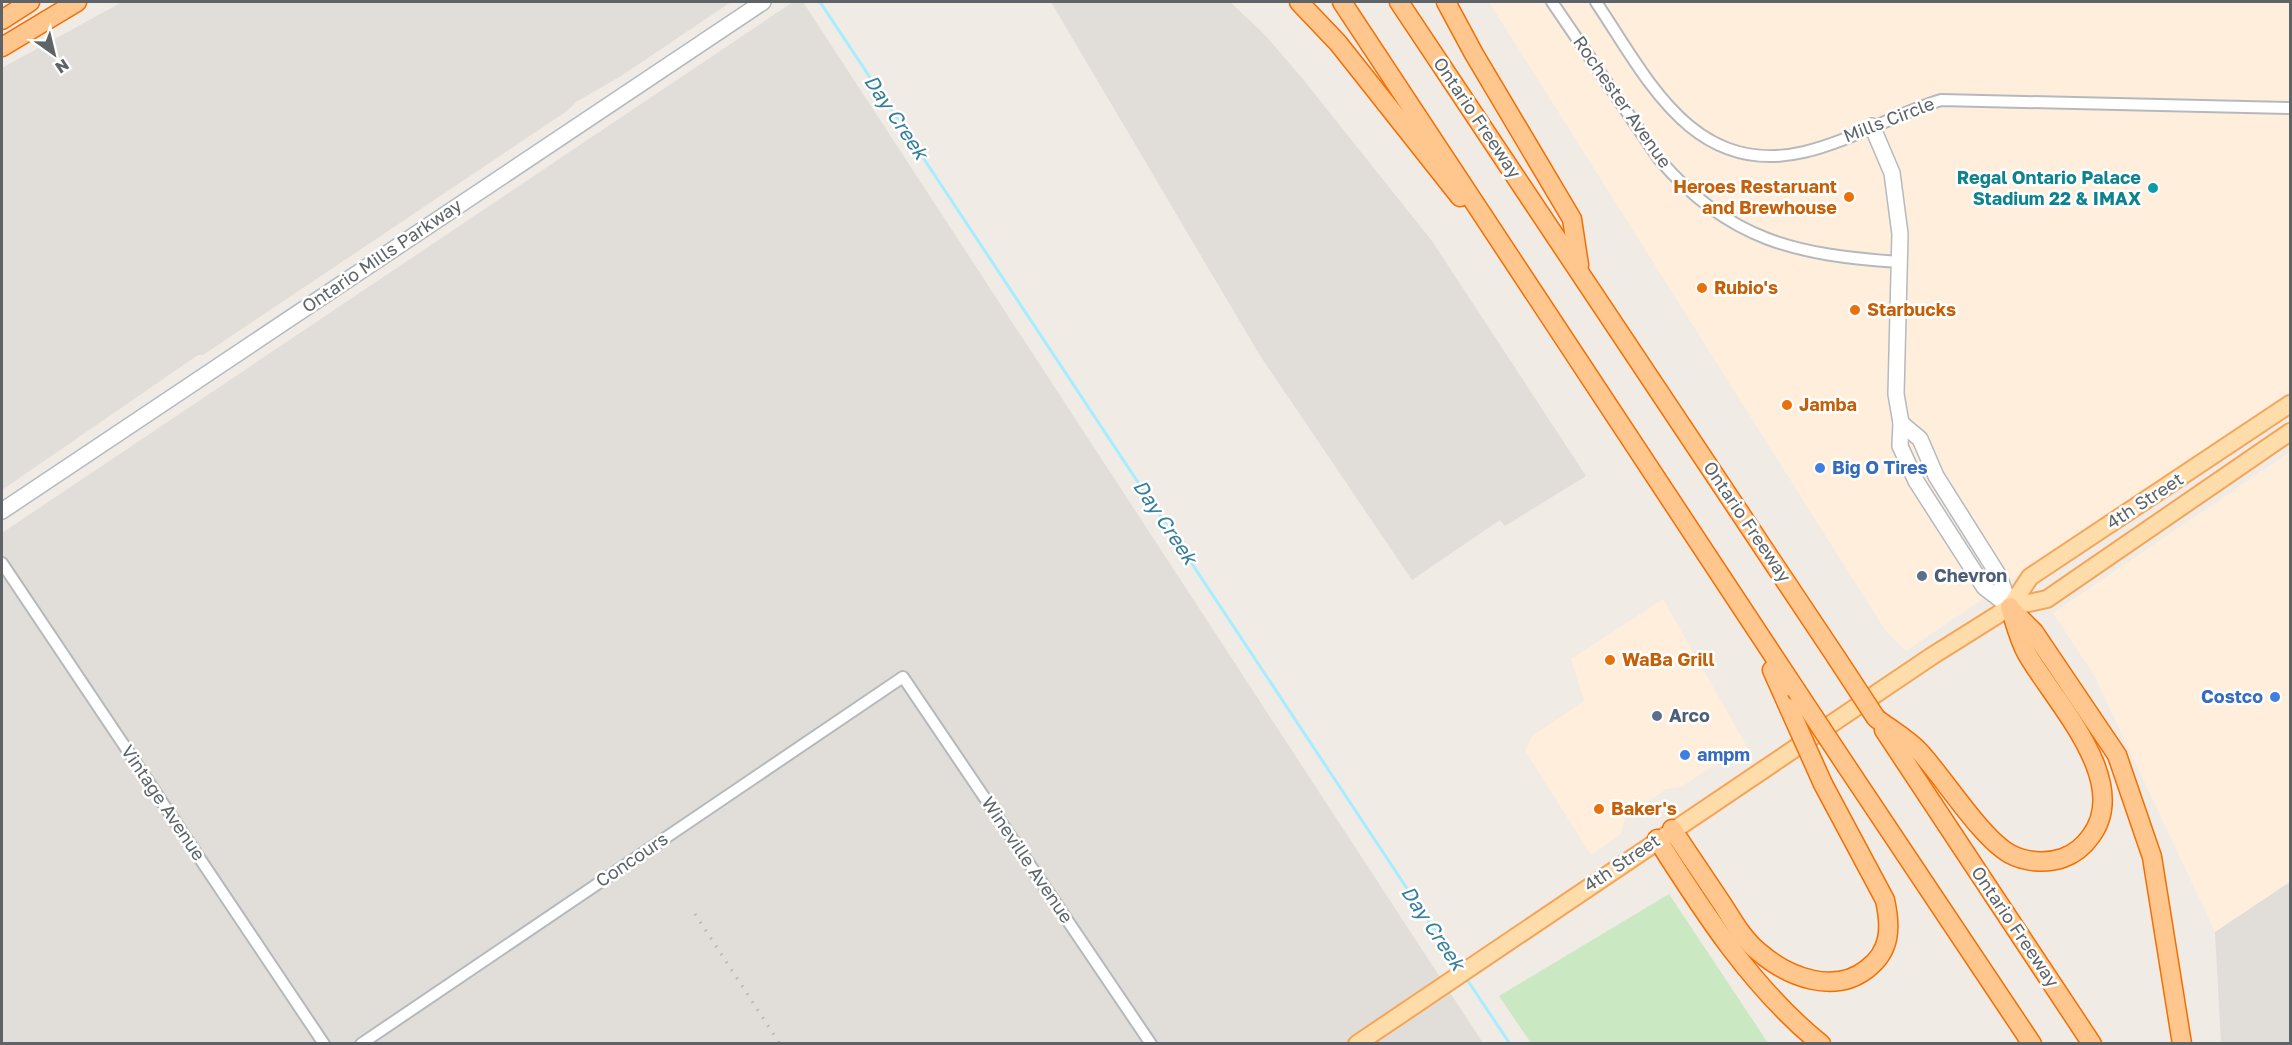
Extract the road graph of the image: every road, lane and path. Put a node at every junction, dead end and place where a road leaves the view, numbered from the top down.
1 (30, 2) edge
2 (77, 2) edge
3 (763, 2) edge
4 (1299, 2) edge
5 (1342, 2) edge
6 (1400, 2) edge
7 (1446, 2) edge
8 (1552, 2) edge
9 (1596, 2) edge
10 (2, 20) edge
11 (2, 47) edge
12 (2290, 108) edge
13 (1872, 126) junction
14 (1515, 262) junction
15 (1899, 262) junction
16 (1579, 270) junction
17 (2290, 404) edge
18 (2290, 432) edge
19 (2, 511) edge
20 (2, 563) edge
21 (2010, 608) junction
22 (903, 677) joint
23 (1793, 699) junction
24 (1895, 738) junction
25 (1664, 834) junction
26 (324, 1044) edge
27 (361, 1044) edge
28 (1151, 1044) edge
29 (1357, 1044) edge
30 (1821, 1044) edge
31 (2032, 1044) edge
32 (2092, 1044) edge
33 (2182, 1044) edge

1 - 10 highway
2 - 11 highway
3 - 19 main road, Ontario Mills Parkway
4 - 14 highway
5 - 14 highway
6 - 16 highway, Ontario Freeway
7 - 16 highway
8 - 15 street, Rochester Avenue
9 - 13 street, Mills Circle
12 - 13 street, Mills Circle
13 - 15 main road
14 - 23 highway
15 - 21 main road
16 - 24 highway, Ontario Freeway, bridge
17 - 21 main road, 4th Street
18 - 21 main road, 4th Street
20 - 26 street, Vintage Avenue
21 - 24 highway
21 - 25 main road, 4th Street
21 - 33 highway
22 - 27 street, Concours
22 - 28 street, Wineville Avenue
23 - 25 highway, bridge
23 - 31 highway, bridge
24 - 32 highway, Ontario Freeway
25 - 29 main road, 4th Street
25 - 30 highway

